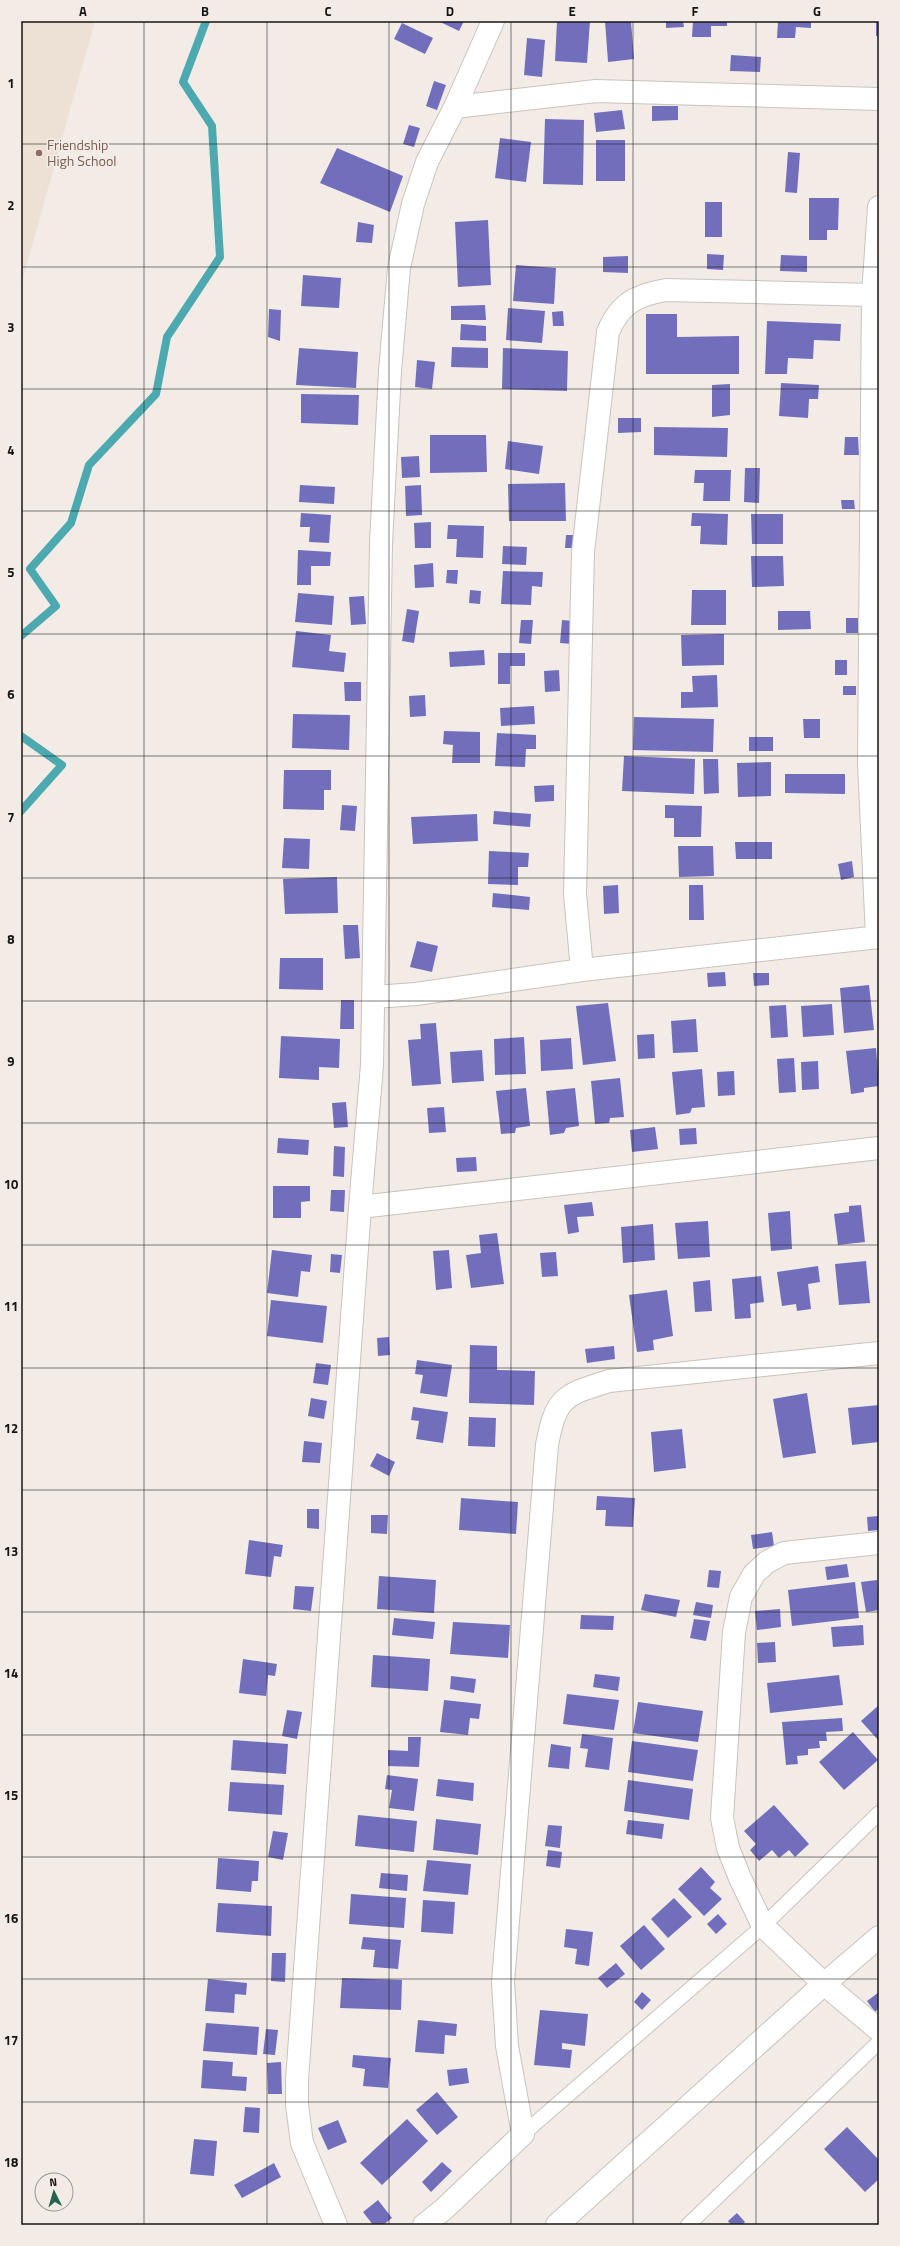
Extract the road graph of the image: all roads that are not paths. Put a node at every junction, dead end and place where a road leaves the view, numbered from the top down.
1 (493, 21) edge
2 (879, 99) edge
3 (455, 108) junction
4 (879, 207) edge
5 (873, 296) junction
6 (878, 937) edge
7 (582, 970) junction
8 (374, 997) junction
9 (879, 1148) edge
10 (360, 1207) junction
11 (879, 1353) edge
12 (879, 1543) edge
13 (879, 1813) edge
14 (764, 1926) junction
15 (876, 1943) edge
16 (824, 1984) junction
17 (879, 2030) edge
18 (879, 2042) edge
19 (523, 2134) junction
20 (336, 2225) edge
21 (424, 2225) edge
22 (557, 2225) edge
23 (688, 2225) edge

1 - 3 street
2 - 3 street
3 - 8 street
4 - 5 street
5 - 6 street
5 - 7 street
6 - 7 street
7 - 8 street
8 - 10 street
9 - 10 street
10 - 20 street
11 - 19 street
12 - 14 street
13 - 14 lane
14 - 16 street
14 - 19 lane
15 - 16 street
16 - 17 street
16 - 22 street
18 - 23 lane
19 - 21 street

